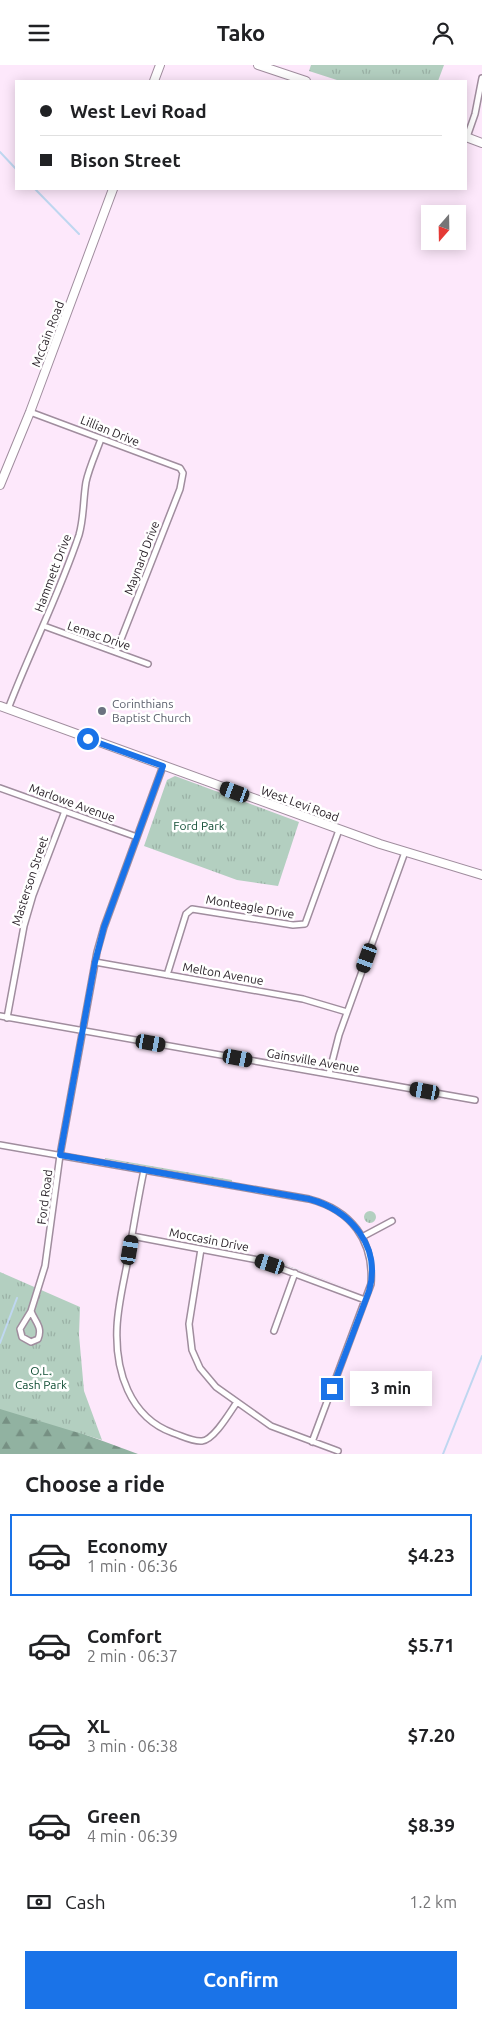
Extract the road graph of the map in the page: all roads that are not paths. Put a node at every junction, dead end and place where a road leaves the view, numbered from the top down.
1 (160, 65) edge
2 (258, 65) edge
3 (482, 78) edge
4 (154, 80) edge
5 (303, 80) edge
6 (467, 137) edge
7 (482, 143) edge
8 (113, 190) edge
9 (30, 412) junction
10 (102, 439) junction
11 (182, 470) joint
12 (0, 485) edge
13 (44, 626) junction
14 (116, 652) junction
15 (148, 664) dead end
16 (4, 708) edge
17 (163, 766) junction
18 (0, 787) edge
19 (64, 811) junction
20 (339, 830) junction
21 (136, 837) junction
22 (406, 853) junction
23 (482, 875) edge
24 (95, 962) junction
25 (167, 975) junction
26 (347, 1012) junction
27 (0, 1016) edge
28 (7, 1018) junction
29 (83, 1031) junction
30 (330, 1074) junction
31 (475, 1099) dead end
32 (0, 1145) edge
33 (60, 1155) junction
34 (144, 1169) junction
35 (392, 1221) dead end
36 (132, 1236) junction
37 (362, 1237) junction
38 (202, 1249) junction
39 (295, 1273) junction
40 (365, 1300) junction
41 (32, 1311) junction
42 (274, 1331) dead end
43 (237, 1402) junction
44 (312, 1442) junction
45 (338, 1451) dead end

1 - 4 street
2 - 5 street
3 - 6 street
6 - 7 street
8 - 9 street, McCain Road
9 - 10 street, Lillian Drive
9 - 12 street, McCain Road
10 - 11 street, Lillian Drive
10 - 13 street, Hammett Drive
11 - 14 street, Maynard Drive
13 - 14 street, Lemac Drive
13 - 16 street, Hammett Drive
14 - 15 street, Lemac Drive
16 - 17 street, West Levi Road
17 - 20 street, West Levi Road
17 - 21 street, Ford Road
18 - 19 street, Marlowe Avenue
19 - 21 street, Marlowe Avenue
19 - 28 street, Masterson Street
20 - 22 street, West Levi Road
20 - 25 street, Monteagle Drive
21 - 24 street, Ford Road
22 - 23 street, West Levi Road
22 - 26 street
24 - 25 street, Melton Avenue
24 - 29 street, Ford Road
25 - 26 street, Melton Avenue
26 - 30 street
27 - 28 street, Gainsville Avenue
28 - 29 street, Gainsville Avenue
29 - 30 street, Gainsville Avenue
29 - 33 street, Ford Road
30 - 31 street, Gainsville Avenue
32 - 33 street
33 - 34 street
33 - 41 street, Ford Road
34 - 36 street
34 - 37 street
35 - 37 street
36 - 38 street, Moccasin Drive
36 - 43 street
37 - 40 street
38 - 39 street, Moccasin Drive
38 - 43 street
39 - 40 street, Moccasin Drive
39 - 42 street
40 - 44 street
41 - 41 street, Ford Road
43 - 44 street
44 - 45 street

